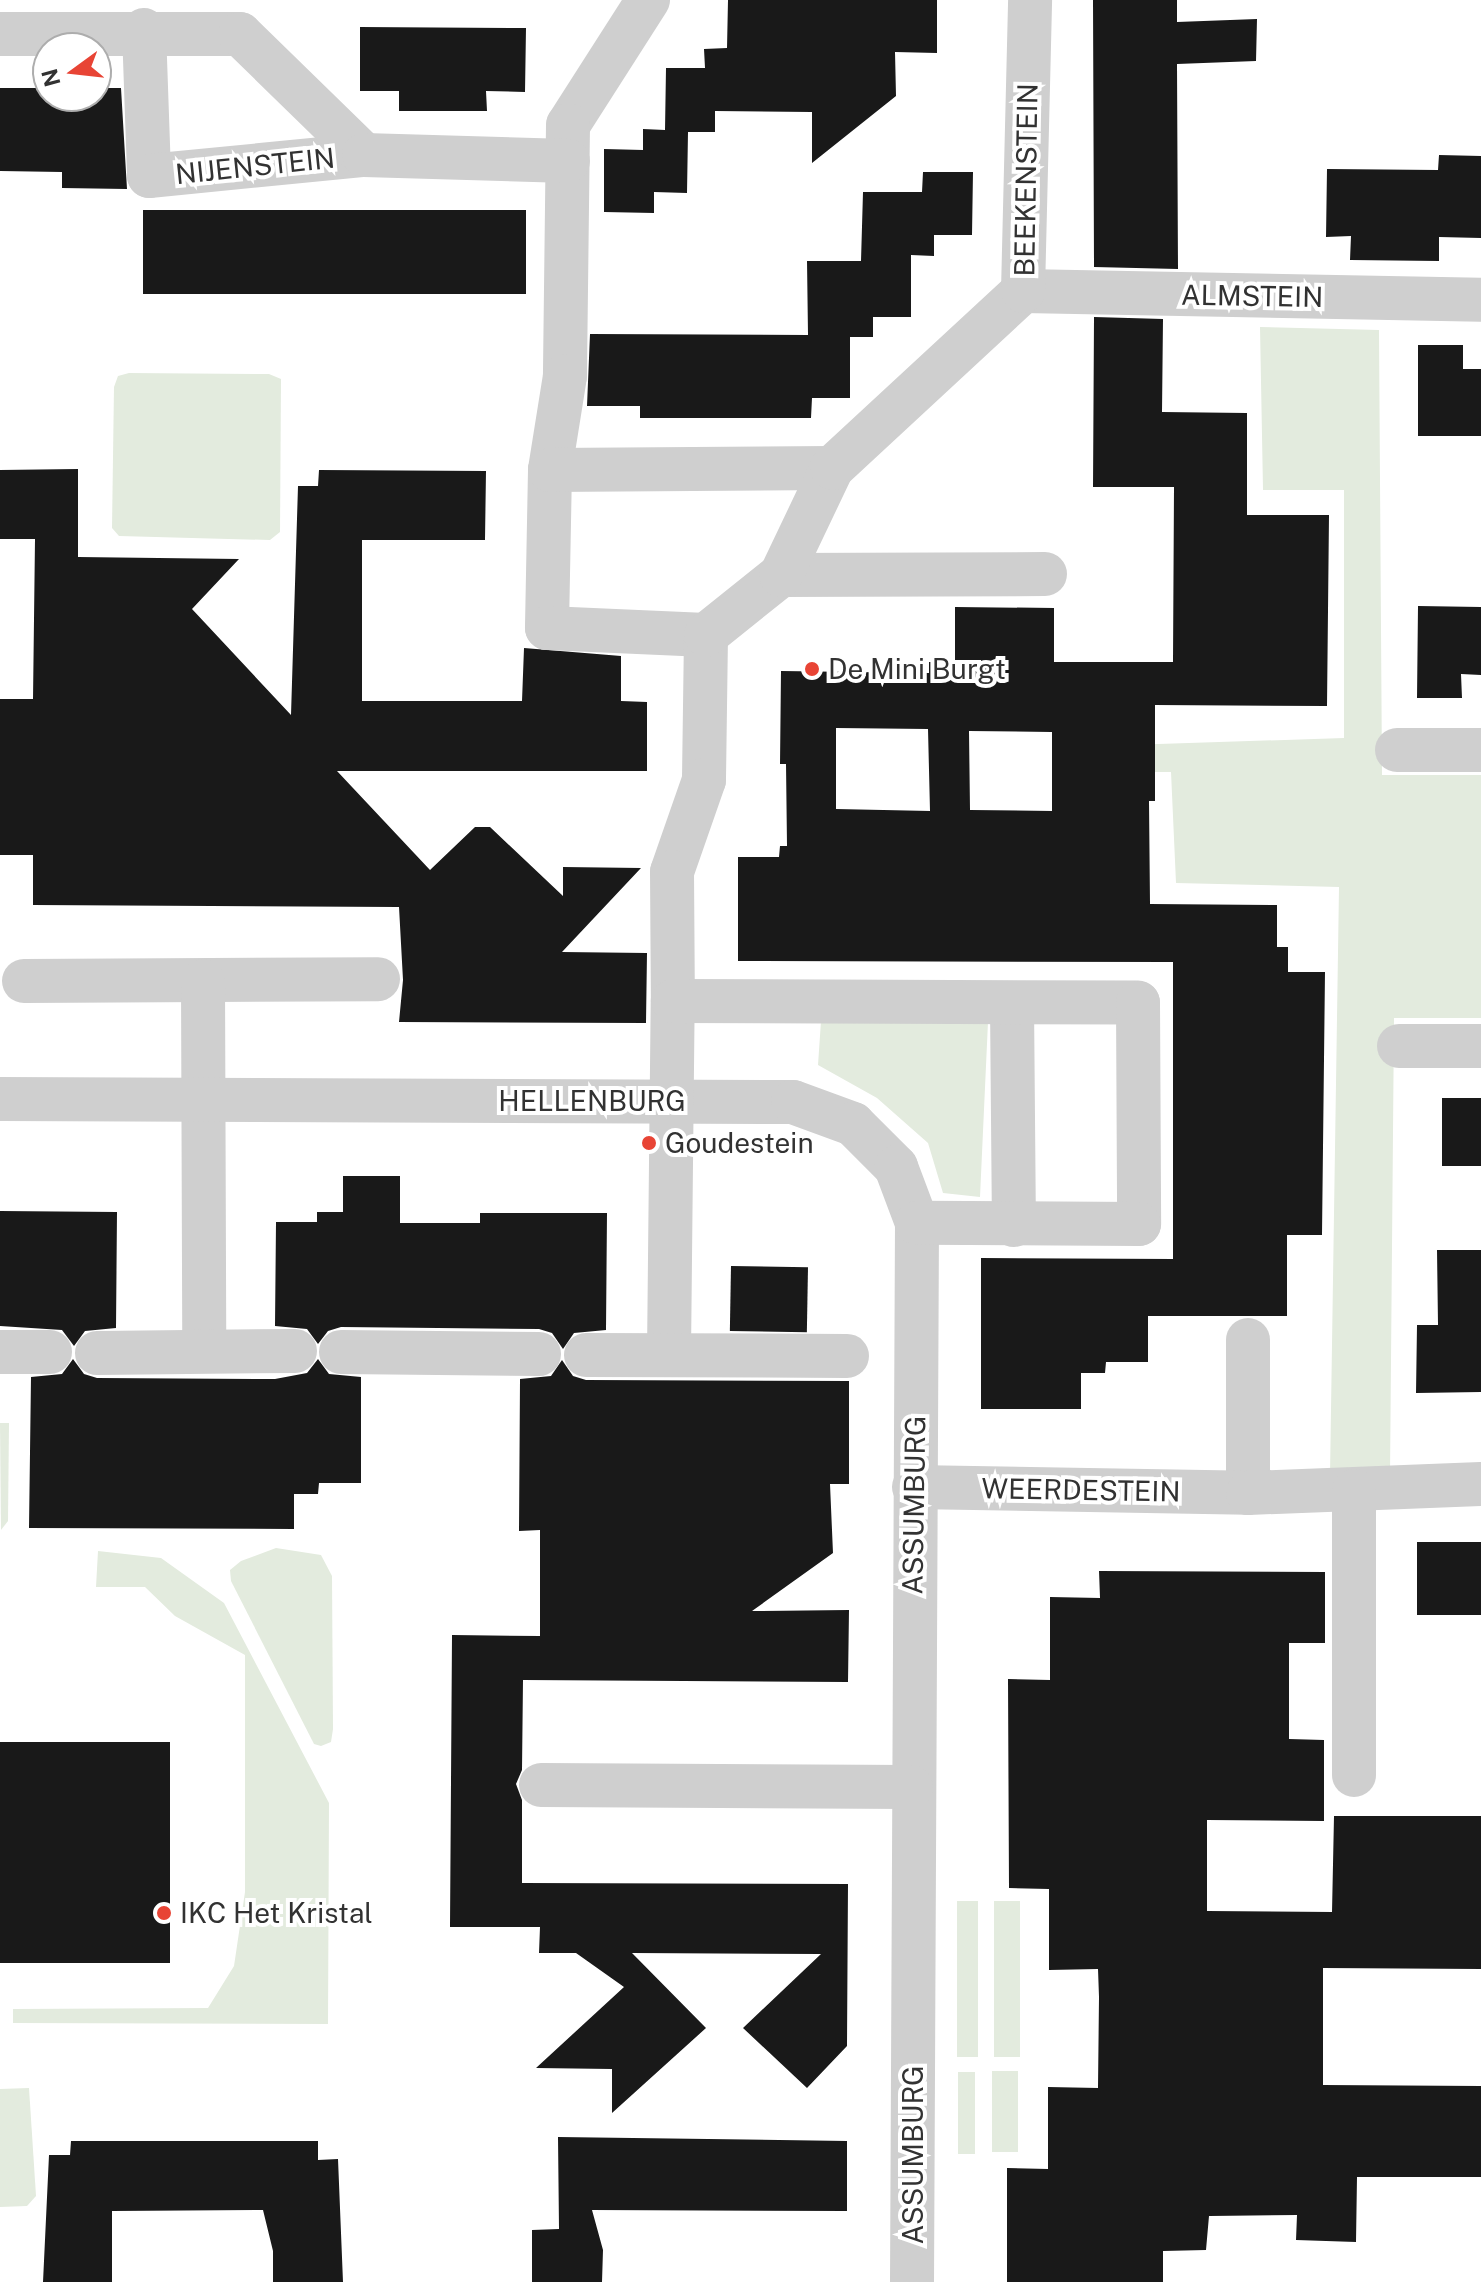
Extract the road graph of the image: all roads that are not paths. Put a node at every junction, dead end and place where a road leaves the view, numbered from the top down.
1 (648, 0) edge
2 (1030, 0) edge
3 (144, 30) junction
4 (0, 34) edge
5 (364, 155) junction
6 (568, 161) junction
7 (1023, 291) junction
8 (1481, 300) edge
9 (832, 468) junction
10 (550, 470) junction
11 (1045, 574) dead end
12 (781, 575) junction
13 (706, 635) junction
14 (1397, 750) dead end
15 (1481, 750) edge
16 (378, 979) dead end
17 (24, 981) dead end
18 (203, 981) junction
19 (673, 1001) junction
20 (1012, 1003) junction
21 (1399, 1046) dead end
22 (1481, 1046) edge
23 (0, 1099) edge
24 (671, 1100) junction
25 (206, 1102) junction
26 (917, 1223) junction
27 (1014, 1225) junction
28 (1248, 1340) dead end
29 (204, 1351) junction
30 (295, 1351) dead end
31 (0, 1352) edge
32 (50, 1352) dead end
33 (341, 1352) dead end
34 (97, 1353) dead end
35 (539, 1354) dead end
36 (669, 1354) junction
37 (586, 1355) dead end
38 (847, 1356) dead end
39 (1481, 1484) edge
40 (914, 1487) junction
41 (1354, 1491) junction
42 (1248, 1493) junction
43 (1354, 1775) dead end
44 (541, 1785) dead end
45 (911, 1787) junction
46 (912, 2282) edge

1 - 6 street
2 - 7 street, BEEKENSTEIN
3 - 4 street, NIJENSTEIN
3 - 5 street, NIJENSTEIN
3 - 5 street, NIJENSTEIN
5 - 6 street, NIJENSTEIN
6 - 10 street
7 - 8 street, ALMSTEIN
7 - 9 street, BEEKENSTEIN
9 - 10 street
9 - 12 street, BEEKENSTEIN
10 - 13 street
11 - 12 street
12 - 13 street, BEEKENSTEIN
13 - 19 street
14 - 15 street
16 - 18 street
17 - 18 street
18 - 25 street
19 - 20 street
19 - 24 street
20 - 27 street
20 - 27 street
21 - 22 street
23 - 25 street, HELLENBURG
24 - 25 street, HELLENBURG
24 - 26 street, HELLENBURG
24 - 36 street
25 - 29 street
26 - 27 street
26 - 40 street, ASSUMBURG
28 - 42 street
29 - 30 street
29 - 34 street
31 - 32 street
33 - 35 street
36 - 37 street
36 - 38 street
39 - 41 street, WEERDESTEIN
40 - 42 street, WEERDESTEIN
40 - 45 street, ASSUMBURG
41 - 42 street, WEERDESTEIN
41 - 43 street
44 - 45 street
45 - 46 street, ASSUMBURG

